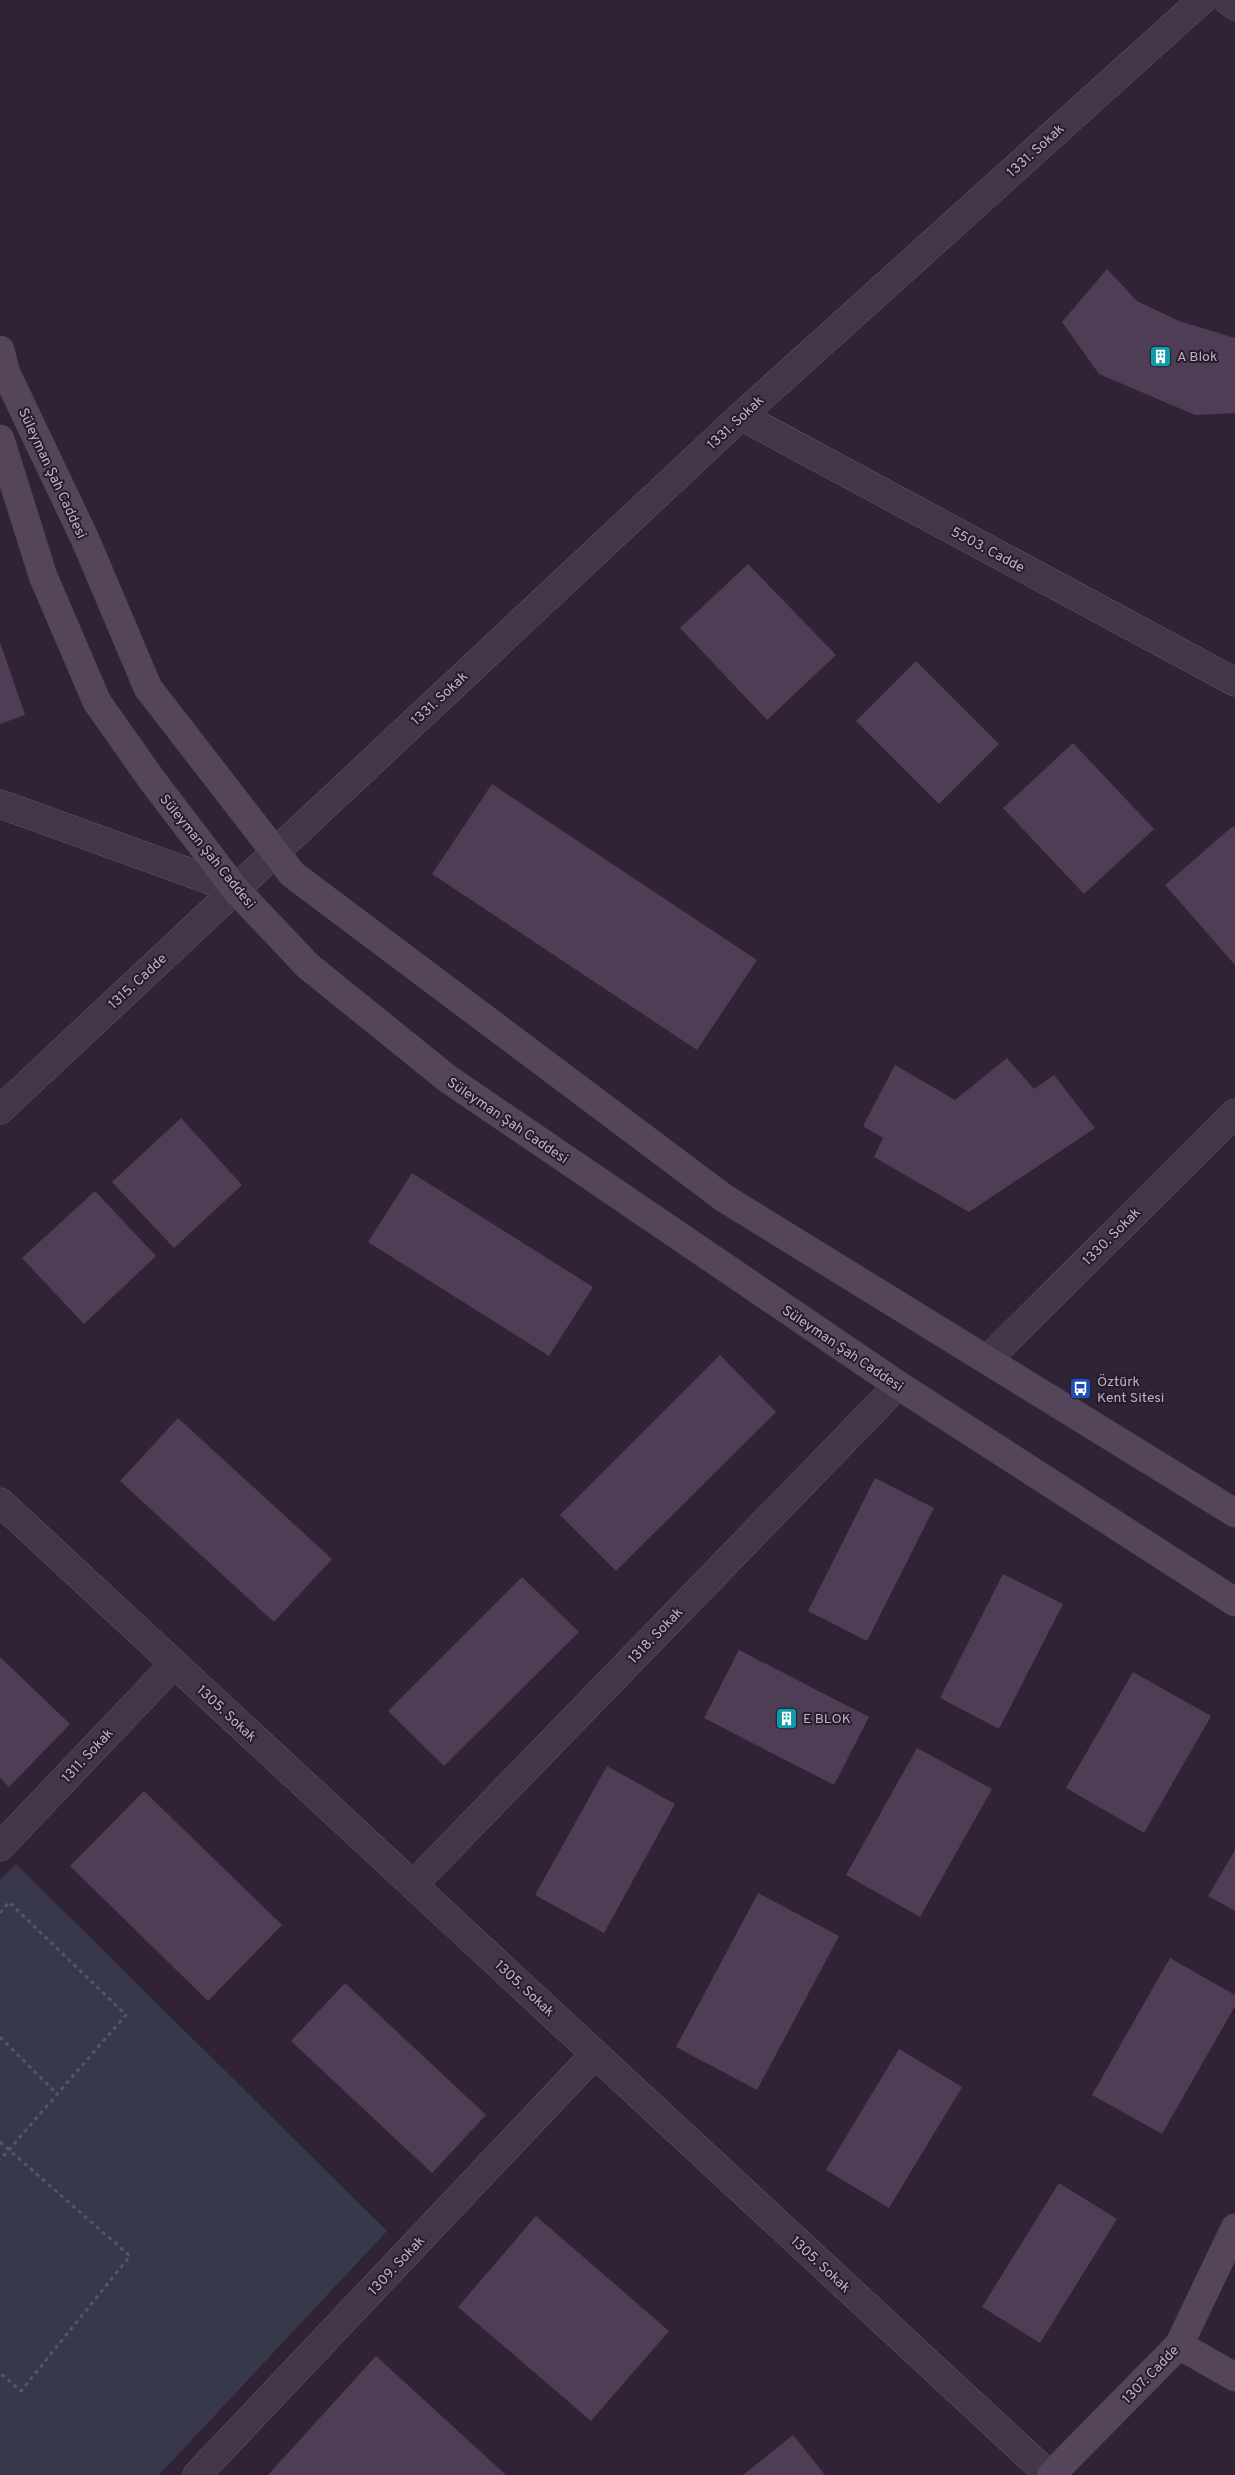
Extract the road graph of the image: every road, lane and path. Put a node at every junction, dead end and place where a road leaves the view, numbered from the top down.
1 (1202, 0) edge
2 (1227, 0) edge
3 (1235, 6) edge
4 (2, 365) edge
5 (0, 409) edge
6 (741, 416) junction
7 (0, 439) edge
8 (1235, 682) edge
9 (0, 804) edge
10 (275, 852) junction
11 (235, 889) junction
12 (0, 1110) edge
13 (1235, 1113) edge
14 (988, 1359) junction
15 (898, 1385) junction
16 (0, 1502) edge
17 (1235, 1513) edge
18 (1235, 1602) edge
19 (174, 1664) junction
20 (0, 1847) edge
21 (413, 1885) junction
22 (0, 1913) edge
23 (0, 2037) edge
24 (596, 2054) junction
25 (57, 2094) junction
26 (0, 2142) edge
27 (9, 2150) junction
28 (0, 2160) edge
29 (1235, 2228) edge
30 (1179, 2345) junction
31 (0, 2373) edge
32 (1235, 2377) edge
33 (197, 2475) edge
34 (1050, 2475) edge

1 - 6 street, 1331. Sokak
2 - 3 street
4 - 5 main road, Süleyman Şah Caddesi
4 - 10 main road, Süleyman Şah Caddesi
6 - 8 street, 5503. Cadde
6 - 10 street, 1331. Sokak
7 - 11 main road, Süleyman Şah Caddesi
9 - 11 street
10 - 11 street, 1315. Cadde
10 - 14 main road, Süleyman Şah Caddesi
11 - 12 street, 1315. Cadde
11 - 15 main road, Süleyman Şah Caddesi
13 - 14 street, 1330. Sokak
14 - 17 main road, Süleyman Şah Caddesi
15 - 18 main road, Süleyman Şah Caddesi
15 - 21 street, 1318. Sokak
16 - 19 street, 1305. Sokak
19 - 20 street, 1311. Sokak
19 - 21 street, 1305. Sokak
21 - 24 street, 1305. Sokak
22 - 25 path
23 - 25 path
24 - 33 street, 1309. Sokak
24 - 34 street, 1305. Sokak
25 - 27 path
26 - 27 path
27 - 28 path
27 - 31 path
29 - 30 main road, 1307. Cadde
30 - 32 main road
30 - 34 main road, 1307. Cadde

